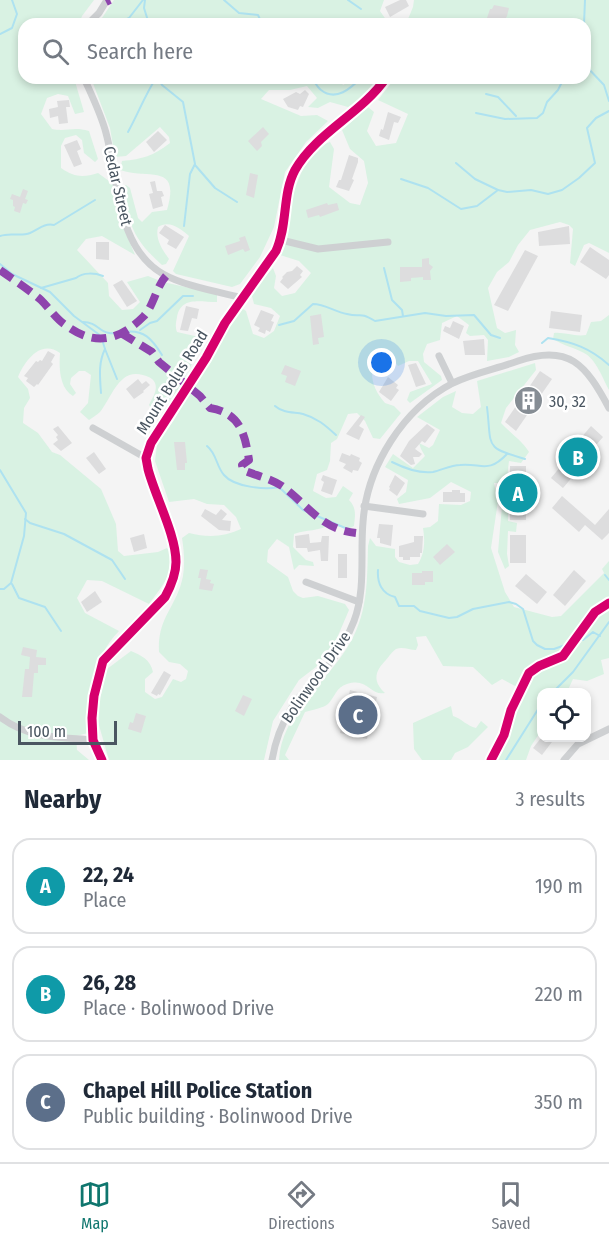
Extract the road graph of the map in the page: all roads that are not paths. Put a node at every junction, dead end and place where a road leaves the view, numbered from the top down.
1 (107, 0) edge
2 (94, 18) edge
3 (87, 84) edge
4 (381, 84) edge
5 (281, 240) junction
6 (388, 242) dead end
7 (243, 298) junction
8 (439, 356) dead end
9 (452, 383) junction
10 (609, 408) edge
11 (93, 428) dead end
12 (146, 458) junction
13 (364, 506) junction
14 (423, 514) dead end
15 (306, 582) dead end
16 (359, 602) junction
17 (0, 717) edge
18 (609, 729) edge
19 (93, 740) junction
20 (102, 760) edge
21 (272, 760) edge
22 (564, 760) edge

1 - 2 street
3 - 7 street, Cedar Street
4 - 5 street, Mount Bolus Road
5 - 6 street
5 - 7 street, Mount Bolus Road
7 - 12 street, Mount Bolus Road
8 - 9 street
9 - 10 street, Bolinwood Drive
9 - 13 street, Bolinwood Drive
11 - 12 street
12 - 19 street, Mount Bolus Road
13 - 14 street
13 - 16 street, Bolinwood Drive
15 - 16 street
16 - 21 street, Bolinwood Drive
17 - 19 street
18 - 22 street
19 - 20 street, Mount Bolus Road

